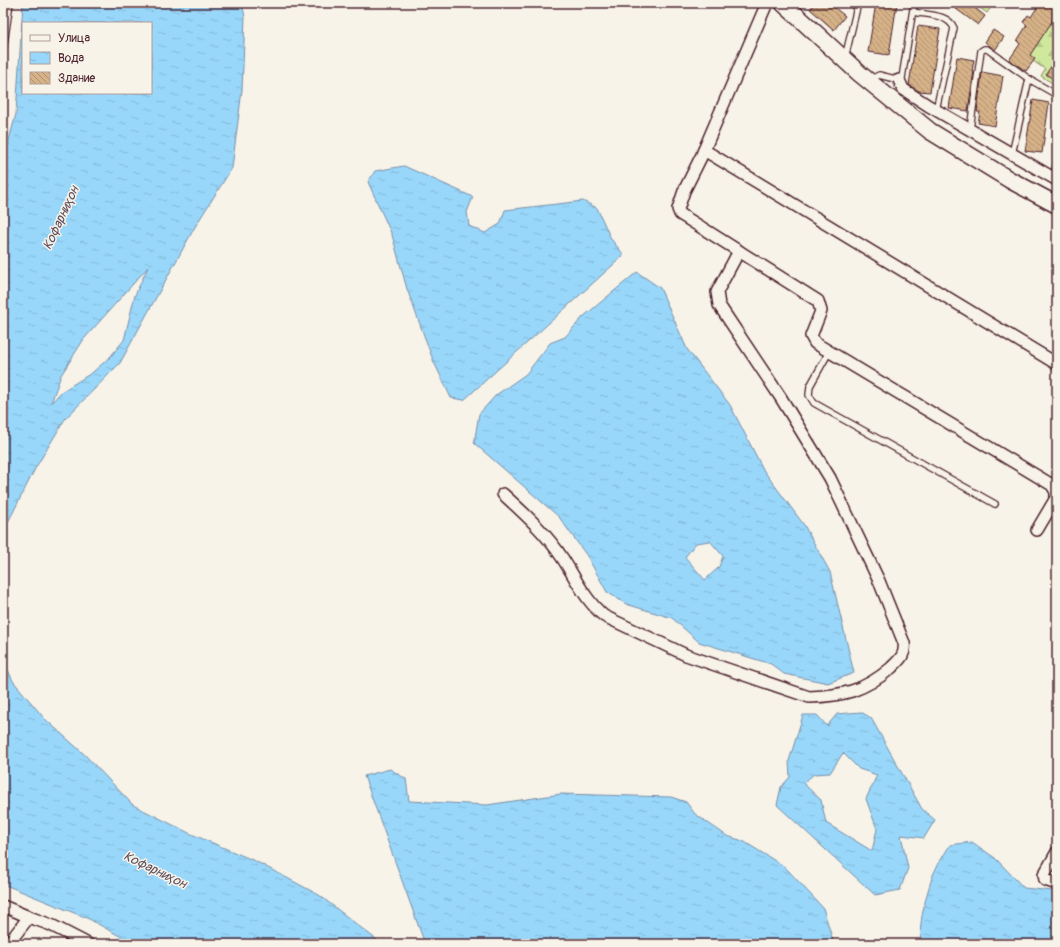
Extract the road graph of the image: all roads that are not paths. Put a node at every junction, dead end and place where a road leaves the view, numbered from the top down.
1 (10, 3) edge
2 (767, 3) edge
3 (783, 3) edge
4 (802, 3) edge
5 (858, 3) edge
6 (914, 3) edge
7 (913, 12) junction
8 (803, 23) junction
9 (3, 51) edge
10 (844, 60) junction
11 (1029, 79) junction
12 (868, 80) junction
13 (899, 80) junction
14 (1057, 95) edge
15 (936, 110) junction
16 (970, 129) junction
17 (704, 150) junction
18 (1012, 154) junction
19 (1057, 163) edge
20 (1055, 179) edge
21 (1057, 205) edge
22 (739, 251) junction
23 (829, 352) junction
24 (1057, 364) edge
25 (503, 494) dead end
26 (996, 504) dead end
27 (1037, 530) dead end
28 (1057, 852) edge
29 (1057, 884) edge
30 (3, 906) edge
31 (29, 918) junction
32 (8, 944) edge
33 (88, 944) edge

1 - 9 lane
2 - 17 street
3 - 8 main road
4 - 8 main road
5 - 10 lane
6 - 7 lane
7 - 13 lane
7 - 15 lane
8 - 10 main road
10 - 12 main road
11 - 14 lane
11 - 16 lane
11 - 18 lane
12 - 13 lane
12 - 21 main road
13 - 15 street
15 - 16 street
16 - 18 street
17 - 22 street
17 - 24 street
18 - 20 street
19 - 20 lane
22 - 23 street
22 - 25 street
23 - 26 lane
23 - 27 street
28 - 29 street
30 - 31 street
31 - 32 street
31 - 33 street

